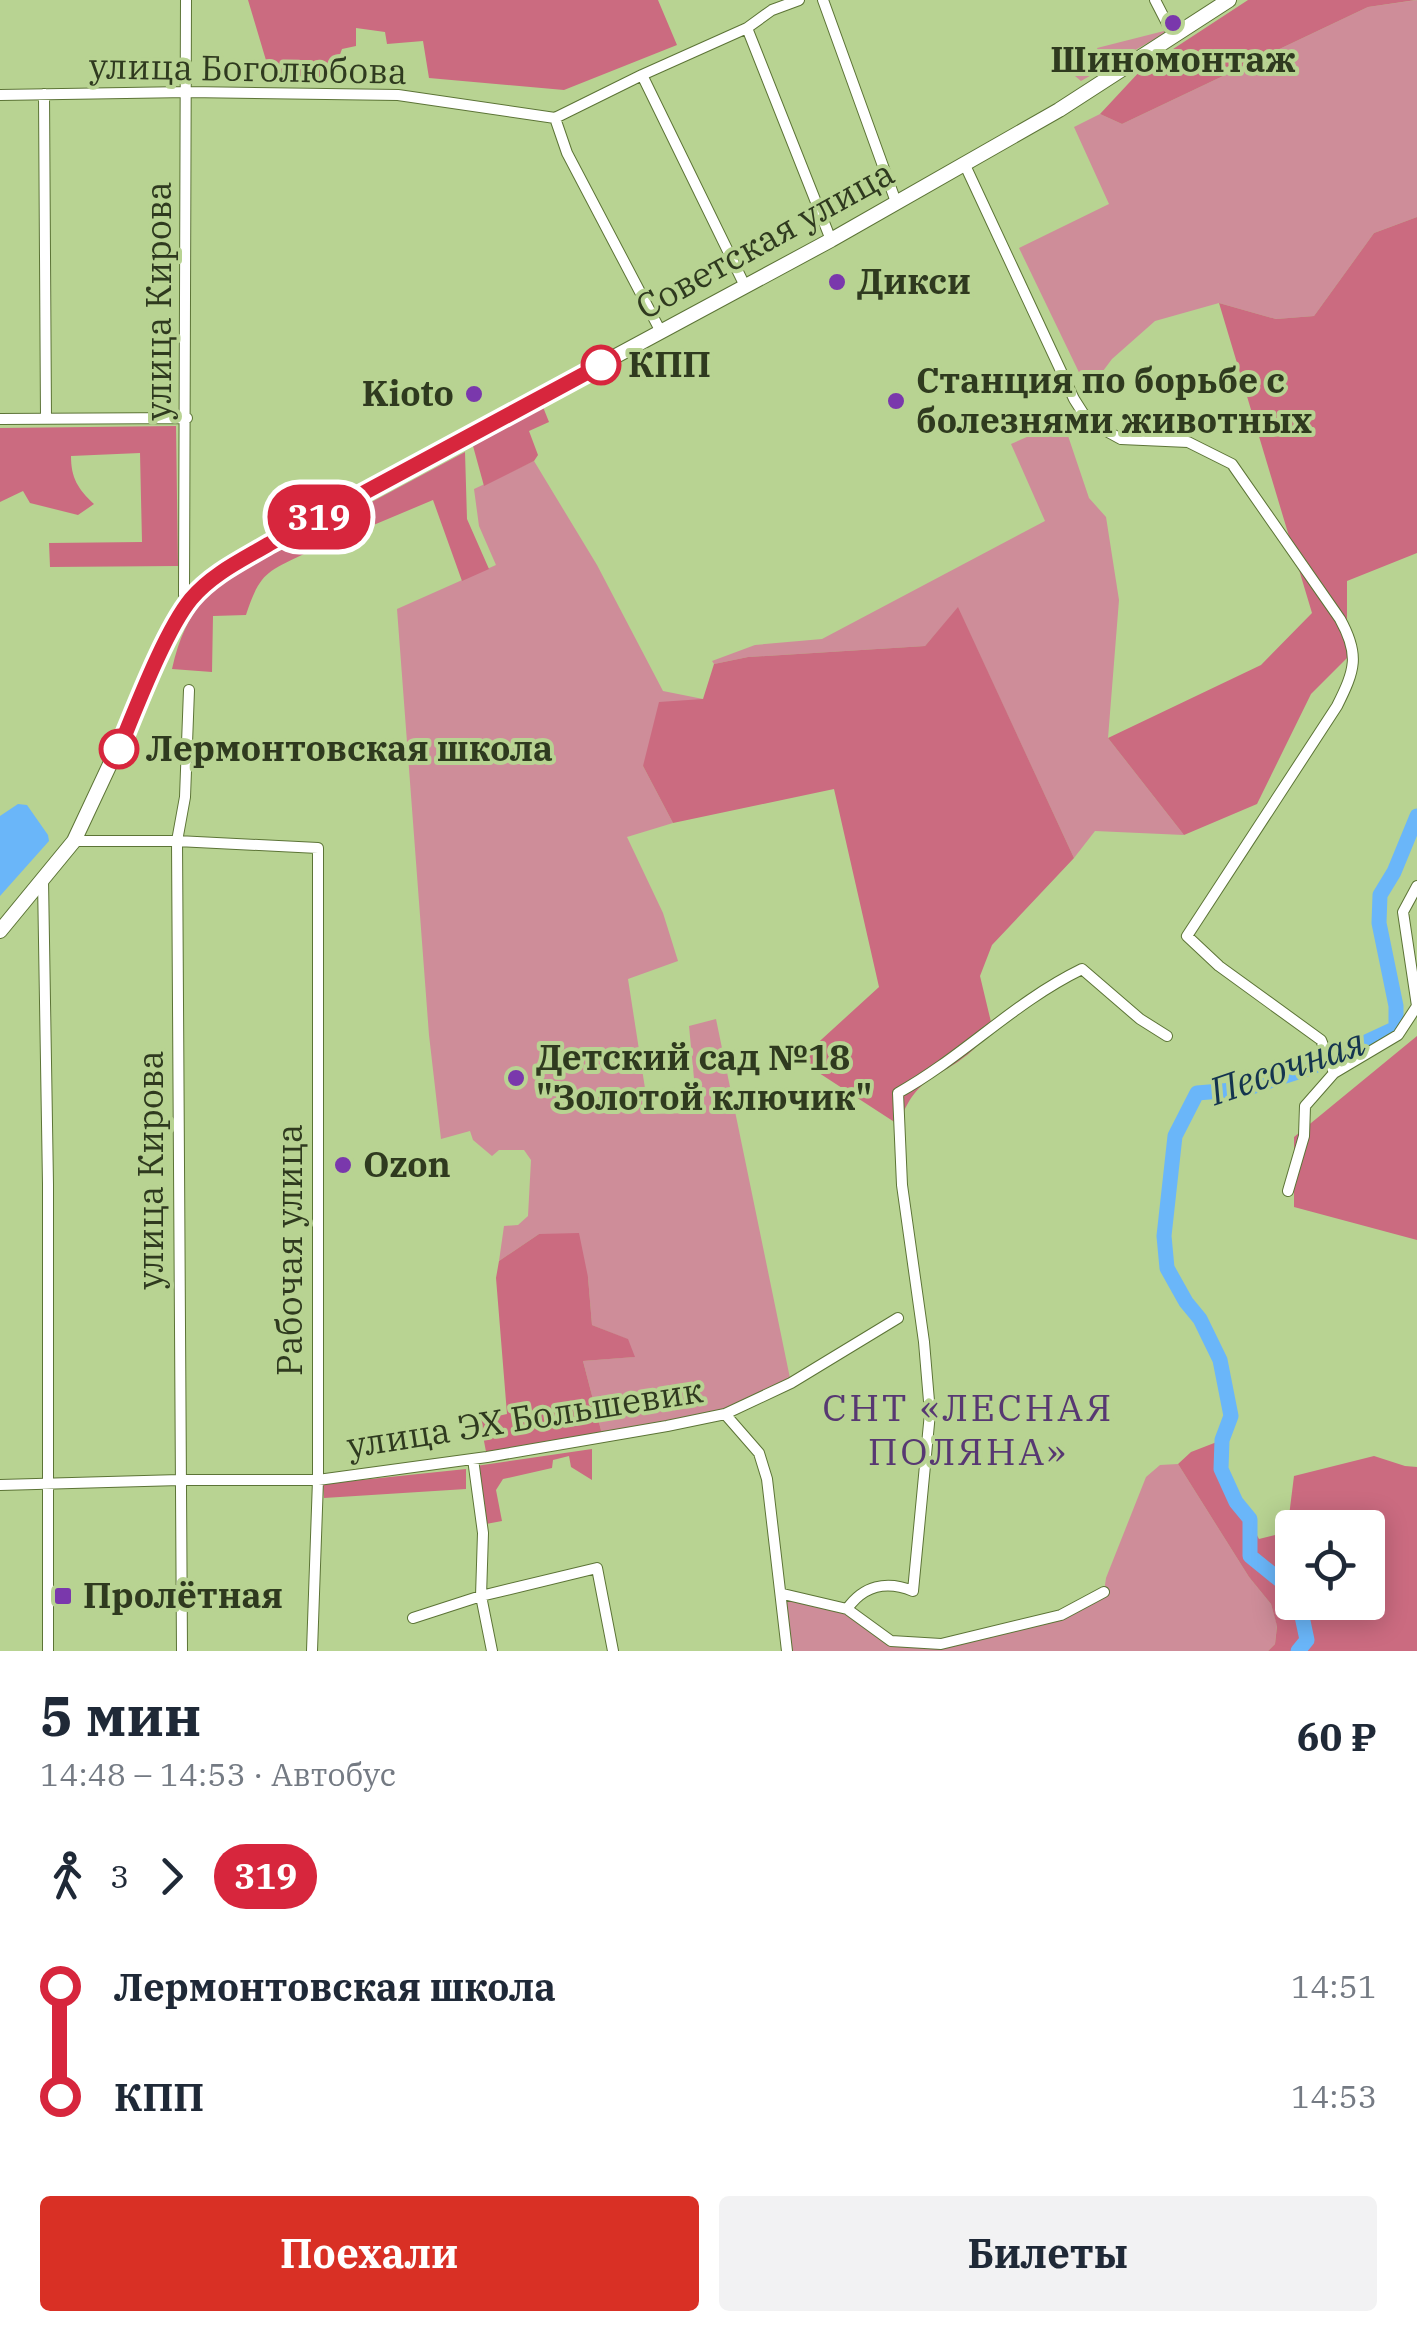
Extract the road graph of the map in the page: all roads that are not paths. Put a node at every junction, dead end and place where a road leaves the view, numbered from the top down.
1 (186, 0) edge
2 (799, 0) edge
3 (823, 0) edge
4 (1155, 0) edge
5 (1229, 0) edge
6 (747, 28) junction
7 (1173, 35) junction
8 (642, 75) junction
9 (188, 92) junction
10 (0, 94) edge
11 (44, 94) junction
12 (554, 118) junction
13 (964, 164) junction
14 (896, 202) junction
15 (831, 240) junction
16 (745, 286) junction
17 (661, 332) junction
18 (46, 418) junction
19 (187, 418) junction
20 (0, 419) edge
21 (191, 599) junction
22 (188, 690) dead end
23 (74, 841) junction
24 (177, 841) junction
25 (43, 880) junction
26 (1417, 886) edge
27 (0, 931) edge
28 (1167, 1036) dead end
29 (1334, 1073) junction
30 (1288, 1191) dead end
31 (898, 1318) dead end
32 (724, 1414) junction
33 (473, 1459) junction
34 (180, 1480) junction
35 (318, 1480) junction
36 (48, 1484) junction
37 (0, 1486) edge
38 (1104, 1592) dead end
39 (784, 1594) dead end
40 (481, 1596) junction
41 (847, 1609) junction
42 (413, 1618) dead end
43 (48, 1651) edge
44 (182, 1651) edge
45 (312, 1651) edge
46 (492, 1651) edge
47 (613, 1651) edge
48 (787, 1651) edge

1 - 9 street, улица Кирова
2 - 6 street
3 - 14 street
4 - 7 street
5 - 7 main road, Советская улица
6 - 8 street
6 - 15 street
7 - 13 main road, Советская улица
8 - 12 street
8 - 16 street
9 - 11 street, улица Боголюбова
9 - 12 street, улица Боголюбова
9 - 19 street, улица Кирова
10 - 11 street, улица Боголюбова
11 - 18 street
12 - 17 street
13 - 14 main road, Советская улица
13 - 29 street
14 - 15 main road, Советская улица
15 - 16 main road, Советская улица
16 - 17 main road, Советская улица
17 - 21 main road, Советская улица
18 - 19 street
18 - 20 street
19 - 21 street, улица Кирова
21 - 23 main road, Советская улица
22 - 24 street, улица Кирова
23 - 24 street
23 - 25 main road, Советская улица
24 - 34 street, улица Кирова
24 - 35 street, Рабочая улица
25 - 27 main road, Советская улица
25 - 36 street
26 - 29 street
28 - 41 street
29 - 30 street
31 - 32 street, улица ЭХ Большевик
32 - 33 street, улица ЭХ Большевик
32 - 48 street
33 - 35 street, улица ЭХ Большевик
33 - 40 street
34 - 35 street, улица ЭХ Большевик
34 - 36 street, улица ЭХ Большевик
34 - 44 street, улица Кирова
35 - 45 street, Рабочая улица
36 - 37 street, улица ЭХ Большевик
36 - 43 street
38 - 41 street
39 - 41 street
40 - 42 street
40 - 46 street
40 - 47 street

